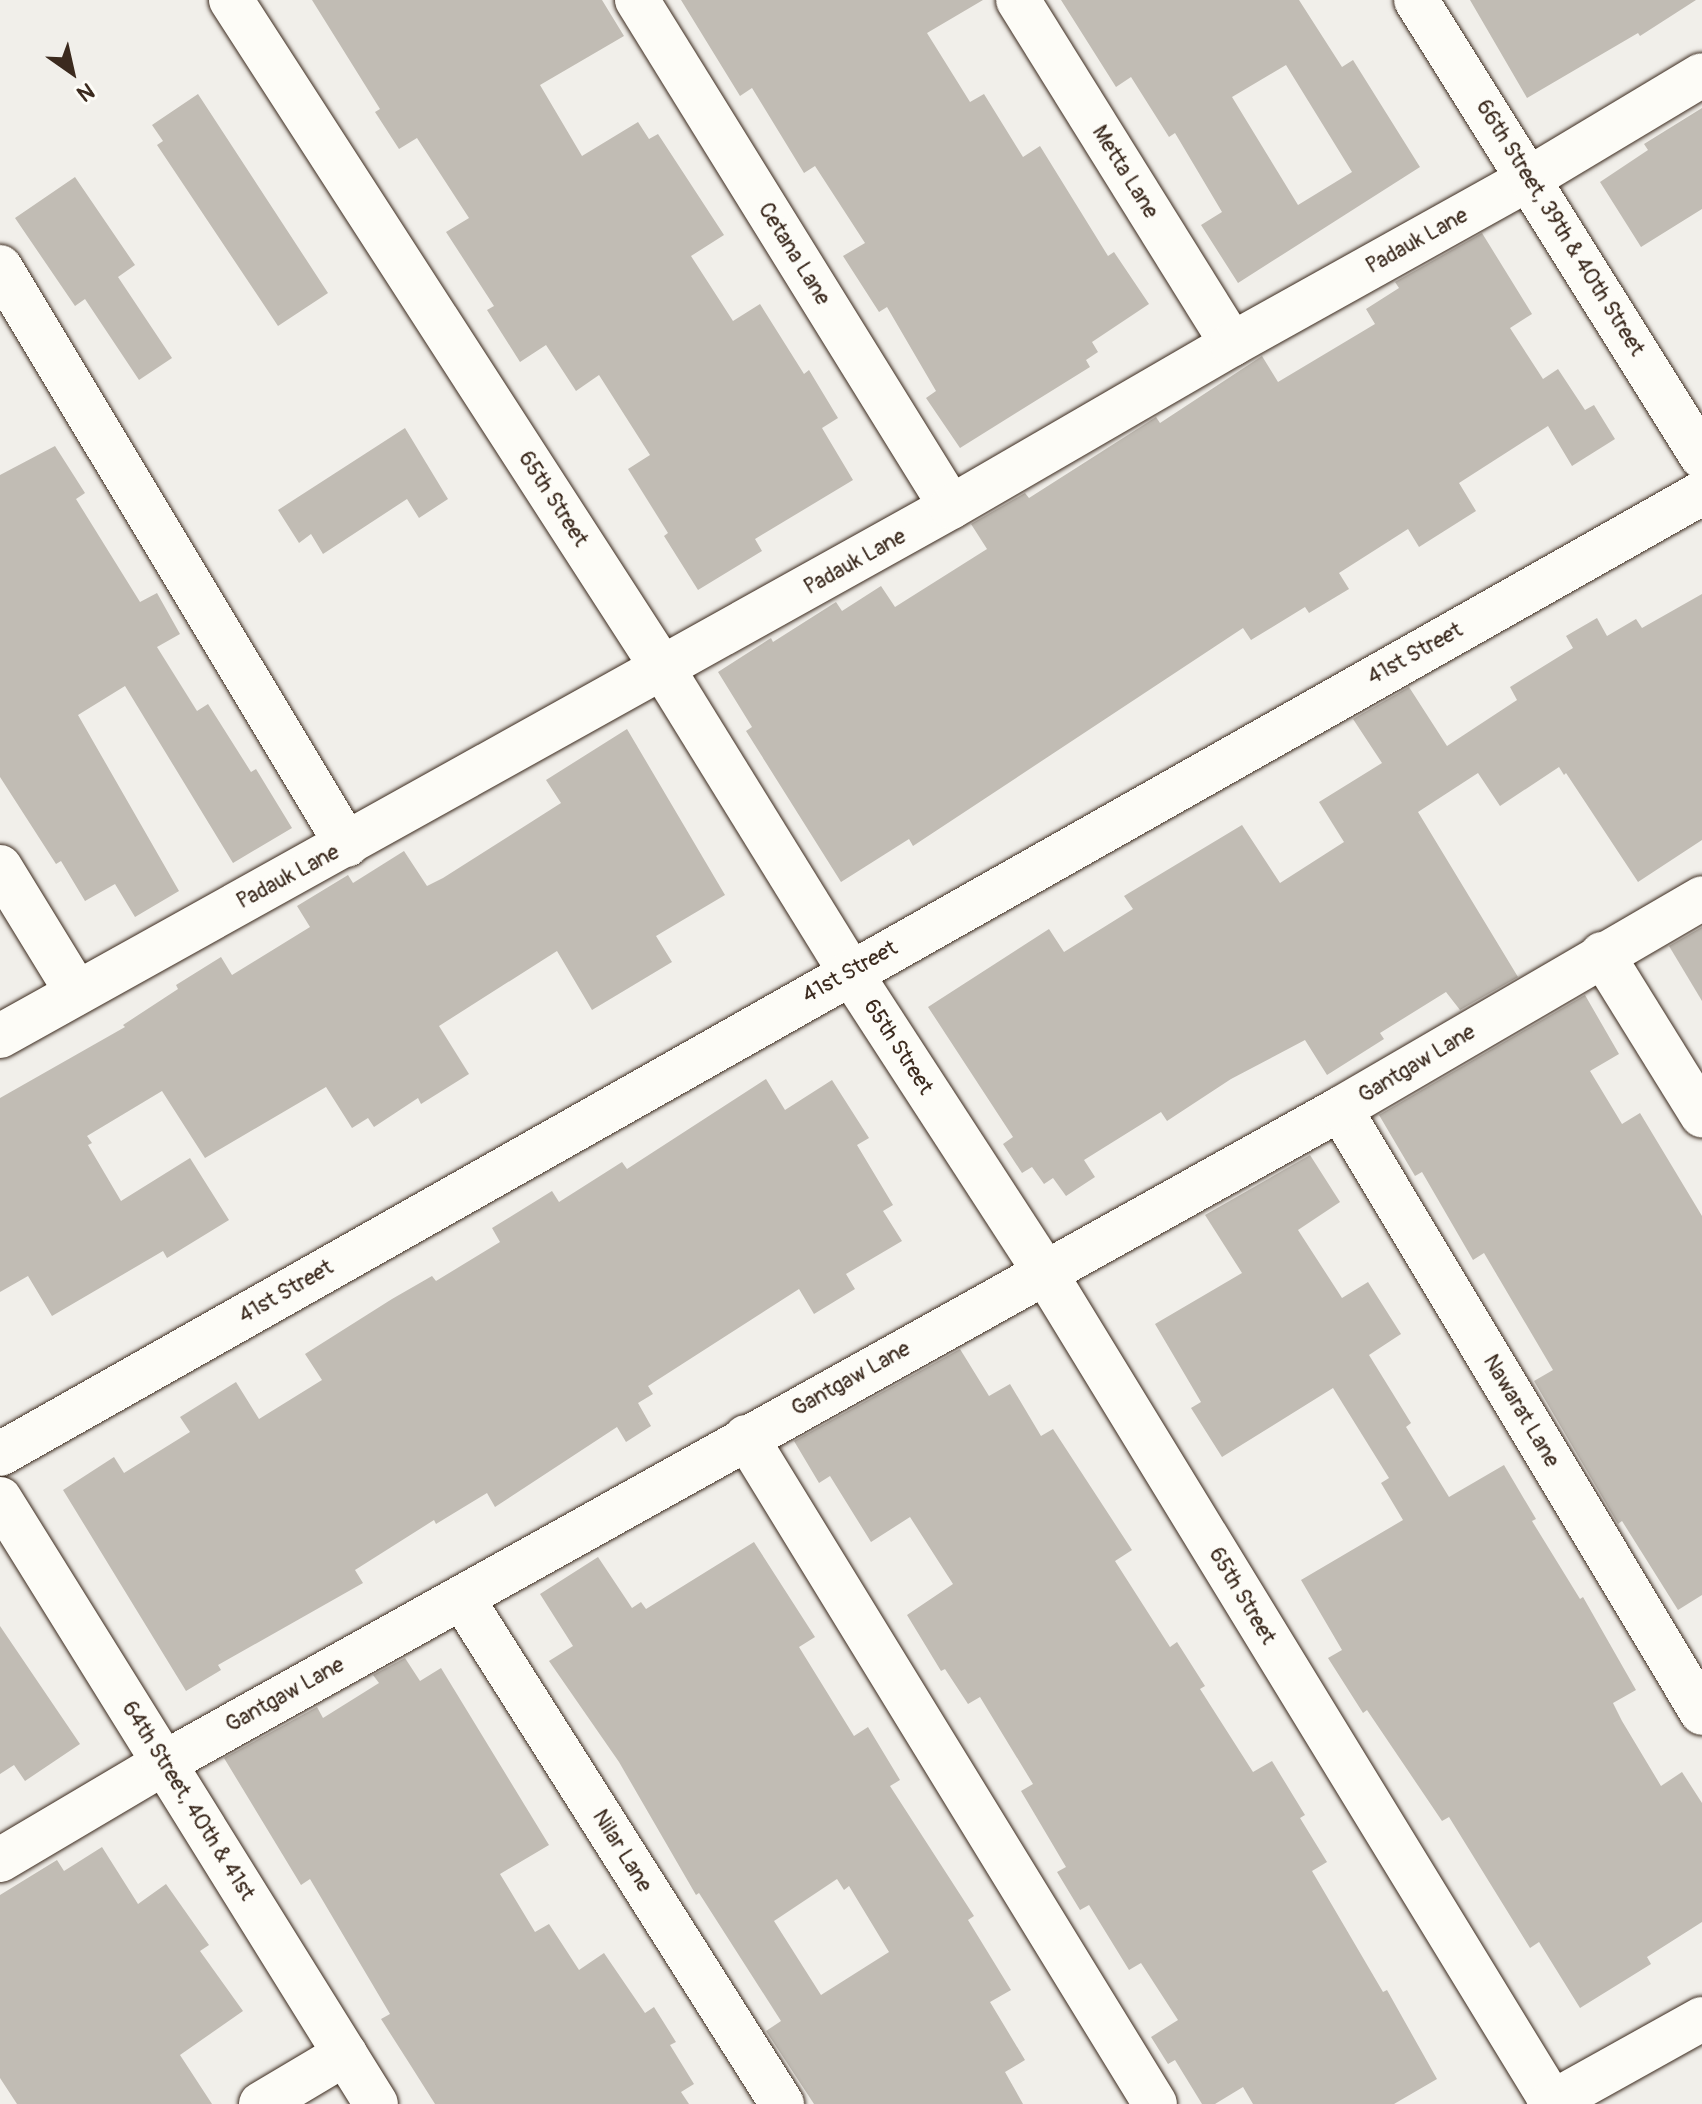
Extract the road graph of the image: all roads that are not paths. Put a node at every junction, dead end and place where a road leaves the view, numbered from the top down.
1 (231, 0) edge
2 (637, 0) edge
3 (1018, 0) edge
4 (1416, 0) edge
5 (1702, 75) edge
6 (1530, 178) junction
7 (0, 267) edge
8 (1232, 344) junction
9 (1702, 457) edge
10 (1702, 493) edge
11 (951, 507) junction
12 (663, 669) junction
13 (347, 845) junction
14 (0, 867) edge
15 (1702, 898) edge
16 (1602, 954) junction
17 (850, 972) junction
18 (76, 991) junction
19 (0, 1036) edge
20 (1340, 1109) junction
21 (1702, 1115) edge
22 (1044, 1271) junction
23 (746, 1437) junction
24 (0, 1454) edge
25 (0, 1499) edge
26 (462, 1598) junction
27 (1702, 1713) edge
28 (164, 1763) junction
29 (0, 1860) edge
30 (1702, 2019) edge
31 (345, 2054) junction
32 (1566, 2100) edge
33 (261, 2104) edge
34 (376, 2104) edge
35 (782, 2104) edge
36 (1155, 2104) edge

1 - 12 street, 65th Street
2 - 11 street, Cetana Lane
3 - 8 street, Metta Lane
4 - 6 street, 66th Street, 39th & 40th Street
5 - 6 street, Padauk Lane
6 - 8 street, Padauk Lane
6 - 9 street, 66th Street, 39th & 40th Street
7 - 13 street
8 - 11 street, Padauk Lane
10 - 17 street, 41st Street
11 - 12 street, Padauk Lane
12 - 13 street, Padauk Lane
12 - 17 street, 65th Street
13 - 18 street, Padauk Lane
14 - 18 street
15 - 16 street, Gantgaw Lane
16 - 20 street, Gantgaw Lane
16 - 21 street
17 - 22 street, 65th Street
17 - 24 street, 41st Street
18 - 19 street, Padauk Lane
20 - 22 street, Gantgaw Lane
20 - 27 street, Nawarat Lane
22 - 23 street, Gantgaw Lane
22 - 32 street, 65th Street
23 - 26 street, Gantgaw Lane
23 - 36 street
25 - 28 street, 64th Street, 40th & 41st
26 - 28 street, Gantgaw Lane
26 - 35 street, Nilar Lane
28 - 29 street, Gantgaw Lane
28 - 31 street, 64th Street, 40th & 41st
30 - 32 street
31 - 33 street
31 - 34 street, 64th Street, 40th & 41st

